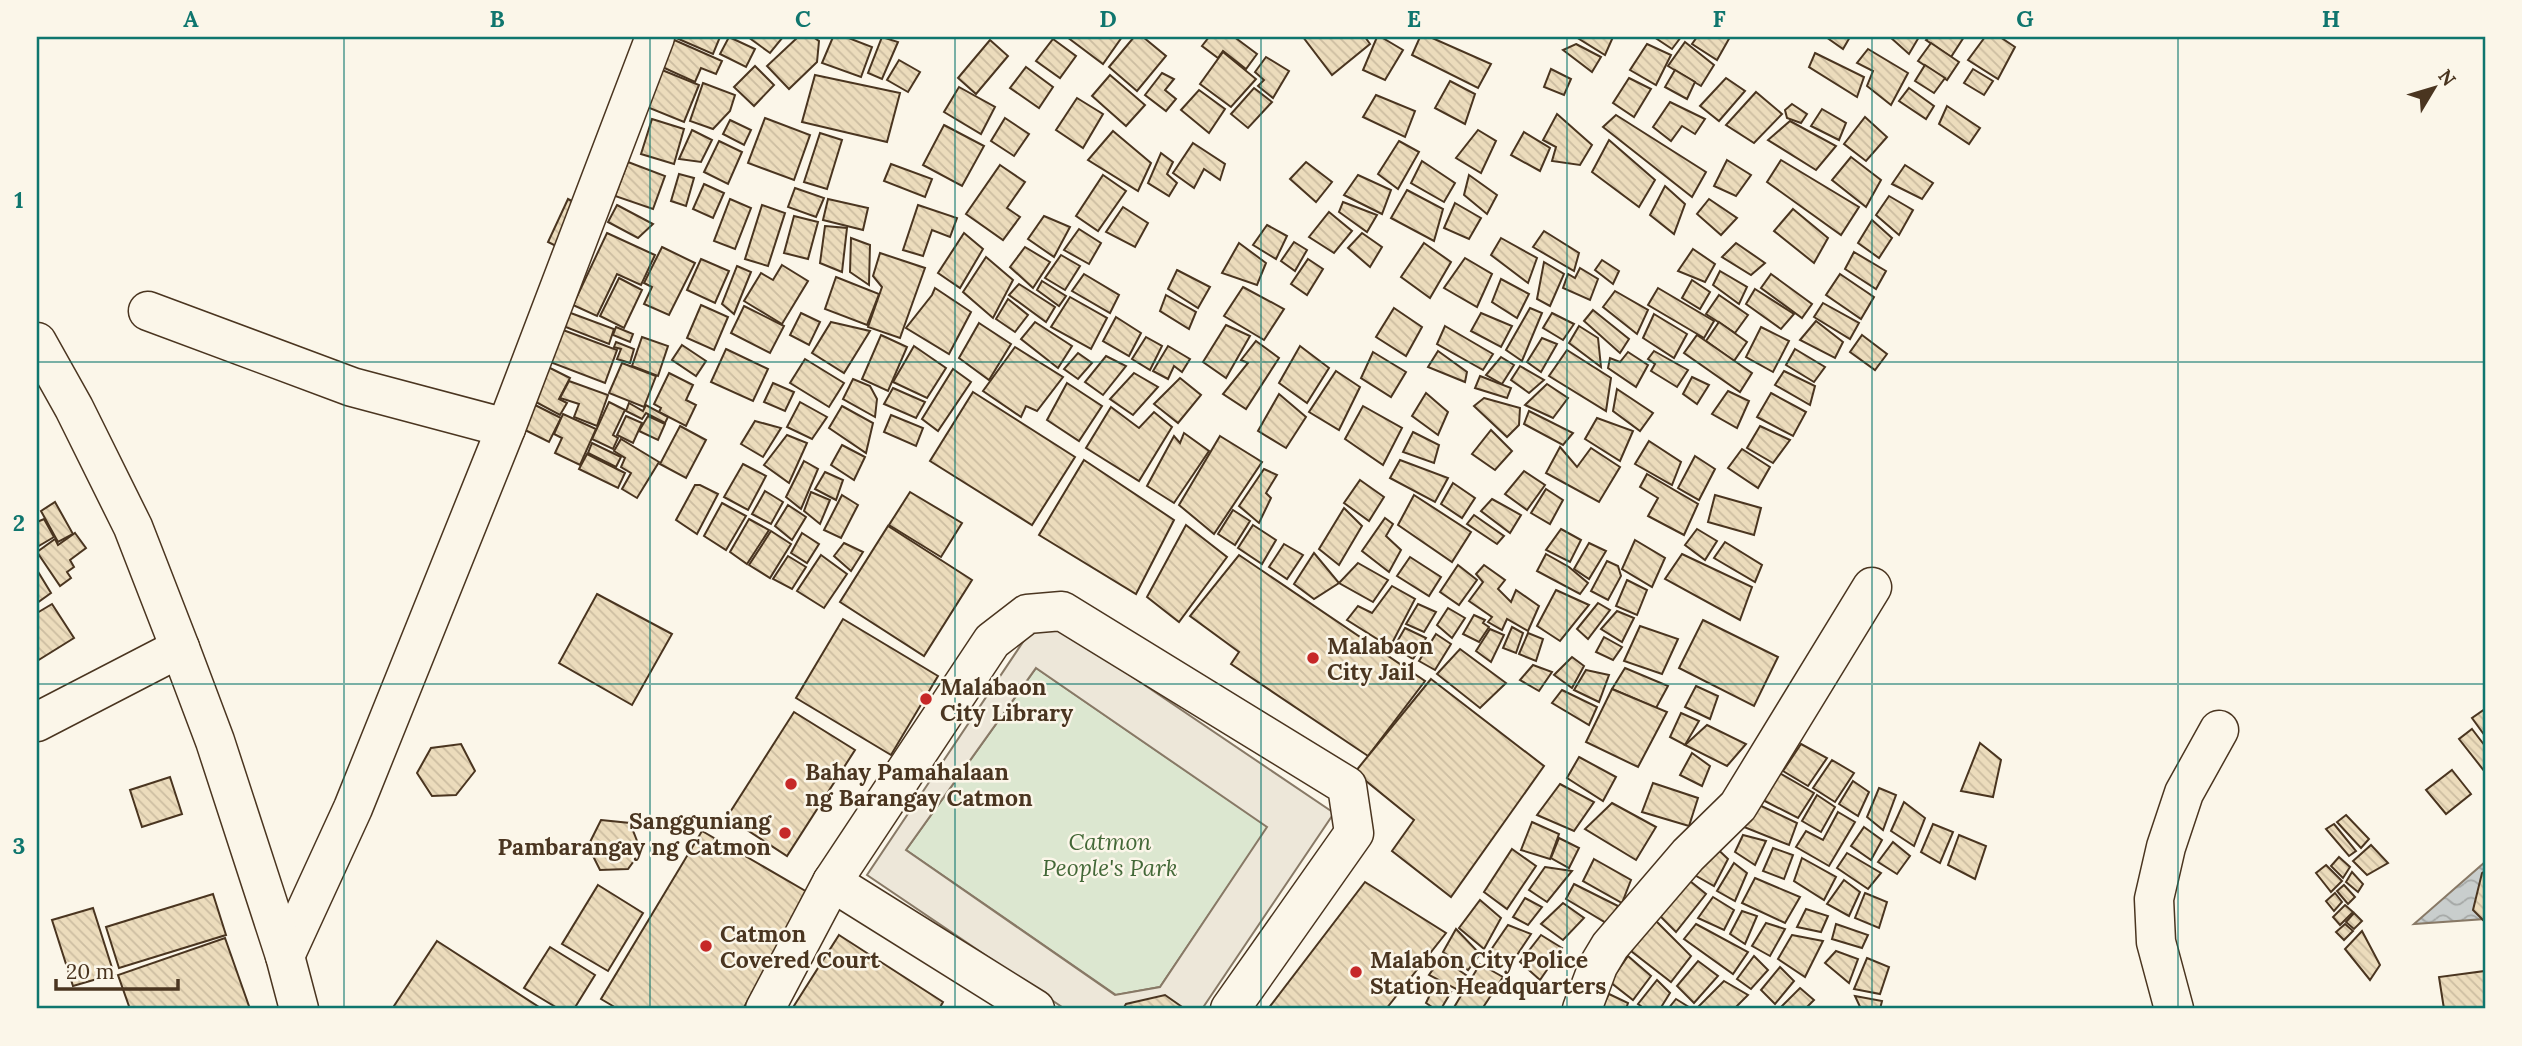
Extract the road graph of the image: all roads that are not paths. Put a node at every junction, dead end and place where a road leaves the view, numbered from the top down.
1 (656, 37) edge
2 (148, 311) dead end
3 (37, 342) edge
4 (506, 428) junction
5 (1872, 587) dead end
6 (180, 648) junction
7 (37, 722) edge
8 (2219, 730) dead end
9 (832, 882) junction
10 (285, 956) junction
11 (995, 999) edge
12 (299, 1009) edge
13 (765, 1009) edge
14 (1035, 1009) edge
15 (1230, 1009) edge
16 (1582, 1009) edge
17 (2174, 1009) edge

1 - 4 street
2 - 4 street
3 - 6 street
4 - 10 street
5 - 16 street
6 - 7 street
6 - 10 street
8 - 17 street
9 - 11 street
9 - 13 street
9 - 15 street
10 - 12 street
11 - 14 street

